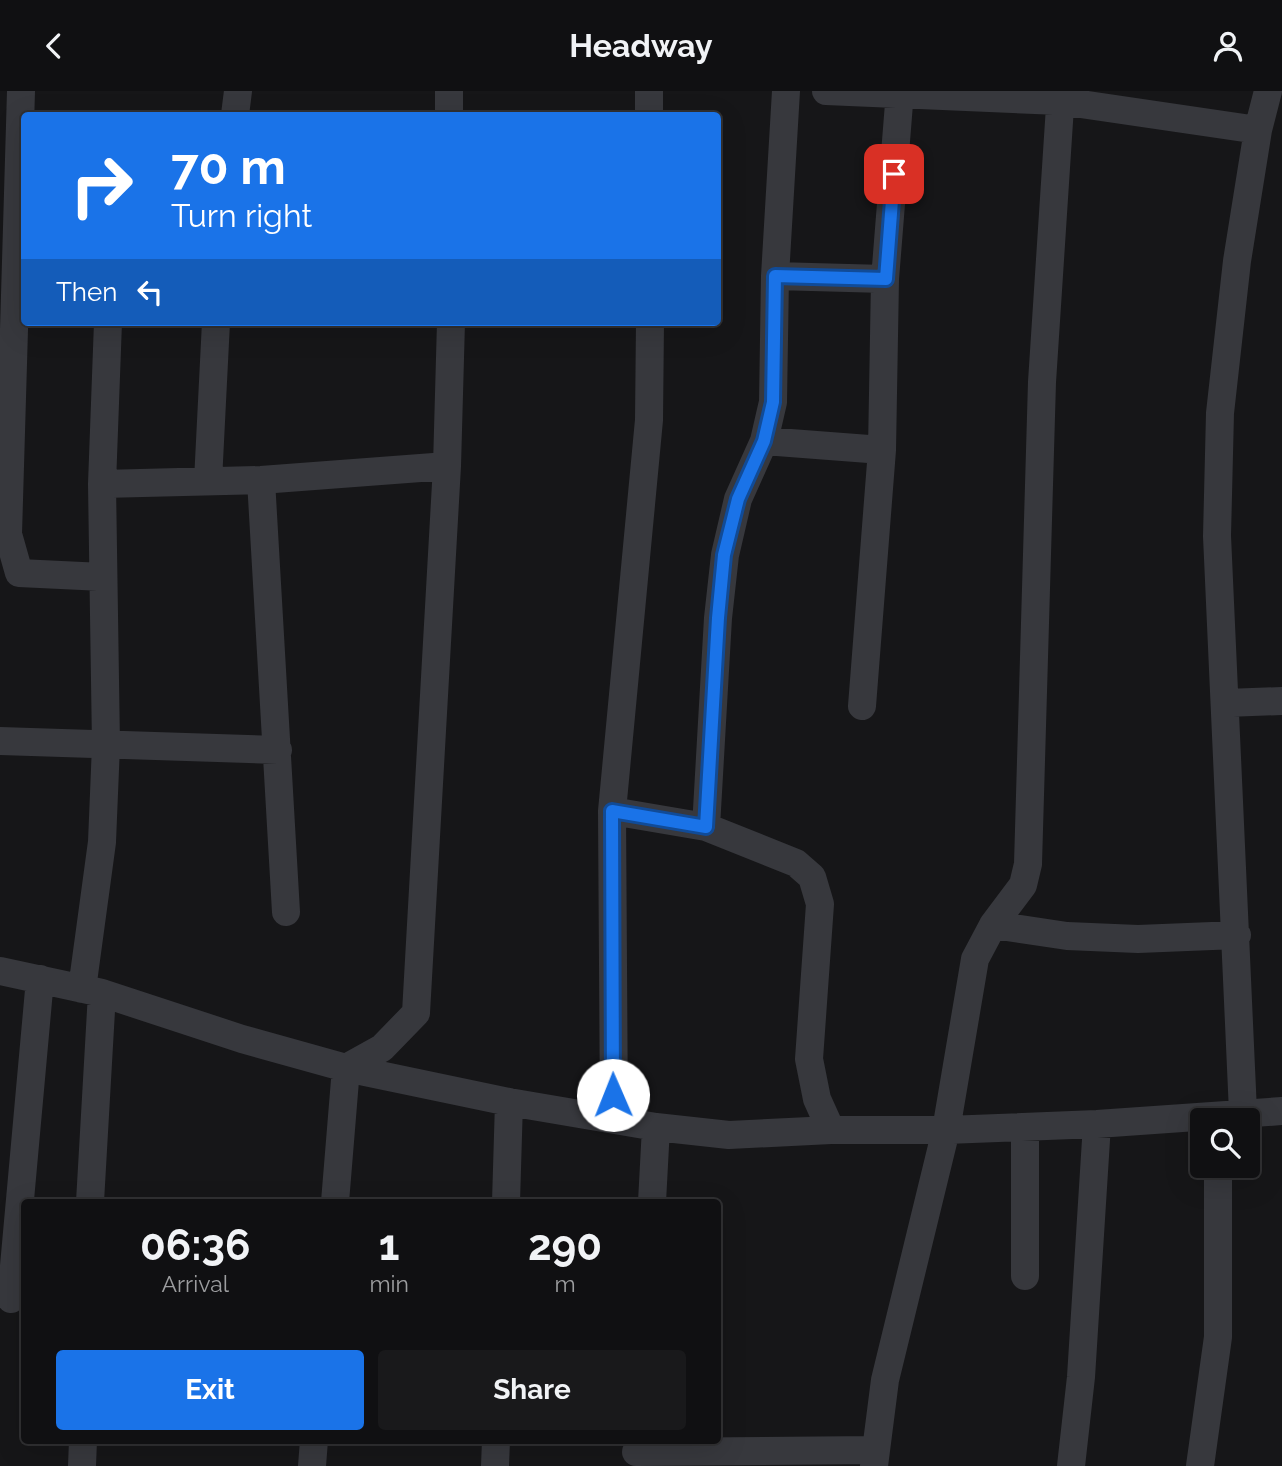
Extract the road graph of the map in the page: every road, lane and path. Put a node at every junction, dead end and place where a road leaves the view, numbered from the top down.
1 (20, 91) edge
2 (238, 91) edge
3 (449, 91) edge
4 (649, 91) edge
5 (786, 91) edge
6 (826, 91) edge
7 (1268, 91) edge
8 (900, 93) edge
9 (1061, 96) edge
10 (21, 112) edge
11 (235, 112) edge
12 (449, 112) edge
13 (649, 112) edge
14 (1258, 130) junction
15 (21, 154) edge
16 (775, 276) junction
17 (886, 279) junction
18 (108, 326) edge
19 (216, 326) edge
20 (451, 326) edge
21 (650, 326) edge
22 (764, 441) junction
23 (882, 450) junction
24 (447, 466) junction
25 (261, 480) junction
26 (208, 481) junction
27 (102, 484) junction
28 (103, 577) junction
29 (1282, 701) edge
30 (1226, 703) junction
31 (862, 706) dead end
32 (0, 741) edge
33 (106, 745) junction
34 (278, 750) junction
35 (612, 811) junction
36 (706, 827) junction
37 (286, 912) dead end
38 (993, 925) junction
39 (1237, 935) junction
40 (0, 971) edge
41 (40, 979) junction
42 (92, 991) junction
43 (346, 1068) junction
44 (509, 1102) junction
45 (1226, 1108) edge
46 (1282, 1111) edge
47 (1260, 1113) edge
48 (1190, 1118) edge
49 (614, 1119) junction
50 (1097, 1124) junction
51 (656, 1127) junction
52 (1025, 1127) junction
53 (831, 1130) junction
54 (946, 1130) junction
55 (1218, 1178) edge
56 (90, 1199) edge
57 (335, 1199) edge
58 (506, 1199) edge
59 (652, 1199) edge
60 (1026, 1276) dead end
61 (12, 1299) edge
62 (83, 1444) edge
63 (314, 1444) edge
64 (496, 1444) edge
65 (636, 1453) edge
66 (874, 1458) edge
67 (82, 1466) edge
68 (312, 1466) edge
69 (495, 1466) edge
70 (1071, 1466) edge
71 (1200, 1466) edge

1 - 10 street
2 - 11 street
3 - 12 street
4 - 13 street
5 - 16 street
6 - 8 street
7 - 14 street
8 - 9 street
8 - 17 street
9 - 14 street
9 - 38 street
14 - 30 street
15 - 28 street
16 - 17 street
16 - 22 street
17 - 23 street
18 - 27 street
19 - 26 street
20 - 24 street
21 - 35 street
22 - 23 street
22 - 36 street
23 - 31 street
24 - 25 street
24 - 43 street
25 - 26 street
25 - 34 street
26 - 27 street
27 - 28 street
28 - 33 street
29 - 30 street
30 - 39 street
32 - 33 street
33 - 34 street
33 - 42 street
34 - 37 street
35 - 36 street
35 - 49 street
36 - 53 street
38 - 39 street
38 - 54 street
39 - 45 street
40 - 41 street
41 - 42 street
41 - 61 street
42 - 43 street
42 - 56 street
43 - 44 street
43 - 57 street
44 - 49 street
44 - 58 street
46 - 47 street
48 - 50 street
49 - 51 street
50 - 52 street
50 - 70 street
51 - 53 street
51 - 59 street
52 - 54 street
52 - 60 street
53 - 54 street
54 - 66 street
55 - 71 street
62 - 67 street
63 - 68 street
64 - 69 street
65 - 66 street

